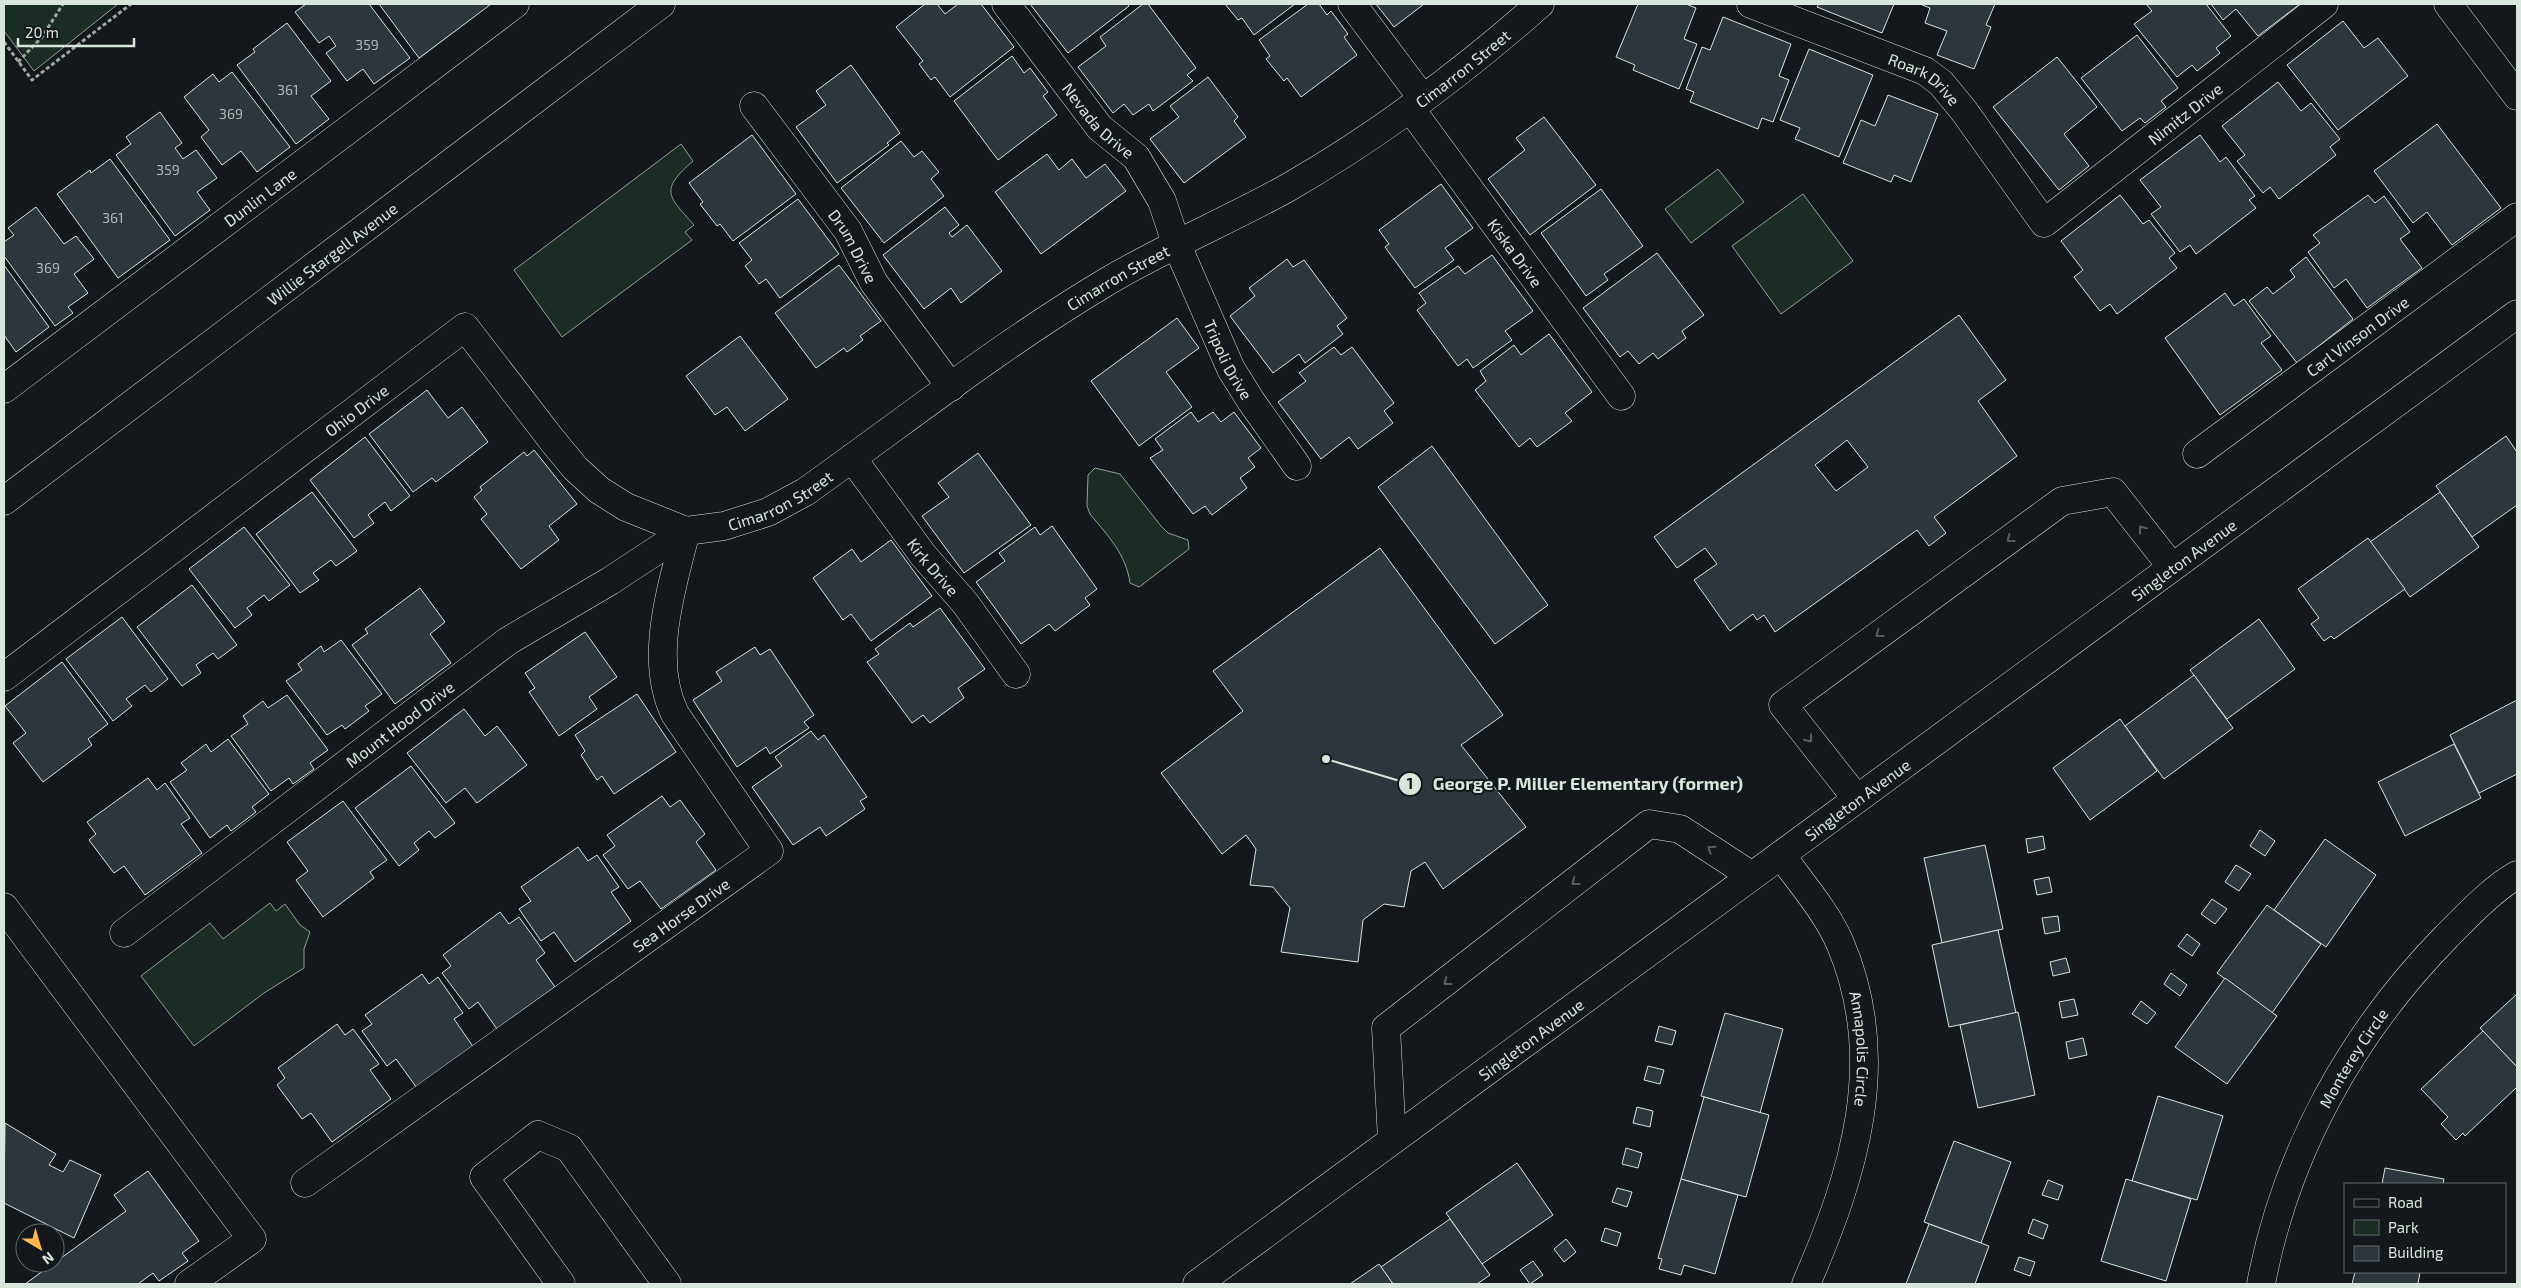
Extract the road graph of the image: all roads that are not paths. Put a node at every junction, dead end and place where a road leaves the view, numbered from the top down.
1 (515, 4) edge
2 (661, 4) edge
3 (1006, 4) edge
4 (1352, 4) edge
5 (1540, 4) edge
6 (1751, 4) edge
7 (2324, 4) edge
8 (2448, 4) edge
9 (2517, 95) edge
10 (1416, 104) junction
11 (754, 106) dead end
12 (2517, 217) edge
13 (2044, 223) joint
14 (1176, 243) junction
15 (2517, 314) edge
16 (951, 387) junction
17 (4, 389) edge
18 (1621, 396) dead end
19 (2197, 454) dead end
20 (852, 458) junction
21 (1297, 466) dead end
22 (4, 502) edge
23 (686, 530) junction
24 (2172, 567) junction
25 (1016, 674) dead end
26 (4, 677) edge
27 (1856, 799) junction
28 (1781, 855) junction
29 (2517, 875) edge
30 (1752, 876) junction
31 (4, 907) edge
32 (124, 933) dead end
33 (1392, 1140) junction
34 (305, 1183) dead end
35 (189, 1284) edge
36 (561, 1284) edge
37 (667, 1284) edge
38 (1197, 1284) edge
39 (1806, 1284) edge
40 (2261, 1284) edge

1 - 17 street, Dunlin Lane
2 - 22 street, Willie Stargell Avenue
3 - 14 street, Nevada Drive
4 - 10 street, Kiska Drive
5 - 10 street, Cimarron Street
6 - 13 street, Roark Drive
7 - 13 street, Nimitz Drive
8 - 9 street
10 - 14 street, Cimarron Street
10 - 18 street, Kiska Drive
11 - 16 street, Drum Drive
12 - 19 street, Carl Vinson Drive
14 - 16 street, Cimarron Street
14 - 21 street, Tripoli Drive
15 - 24 street, Singleton Avenue
16 - 20 street, Cimarron Street
20 - 23 street, Cimarron Street
20 - 25 street, Kirk Drive
23 - 26 street, Ohio Drive
23 - 32 street, Mount Hood Drive
23 - 34 street, Sea Horse Drive
24 - 27 street, Singleton Avenue
24 -> 27 street
27 - 28 street, Singleton Avenue
28 - 30 street, Singleton Avenue
28 - 39 street, Annapolis Circle
29 - 40 street, Monterey Circle
30 - 33 street, Singleton Avenue
30 -> 33 street
31 - 35 street
33 - 38 street, Singleton Avenue
36 - 37 street

